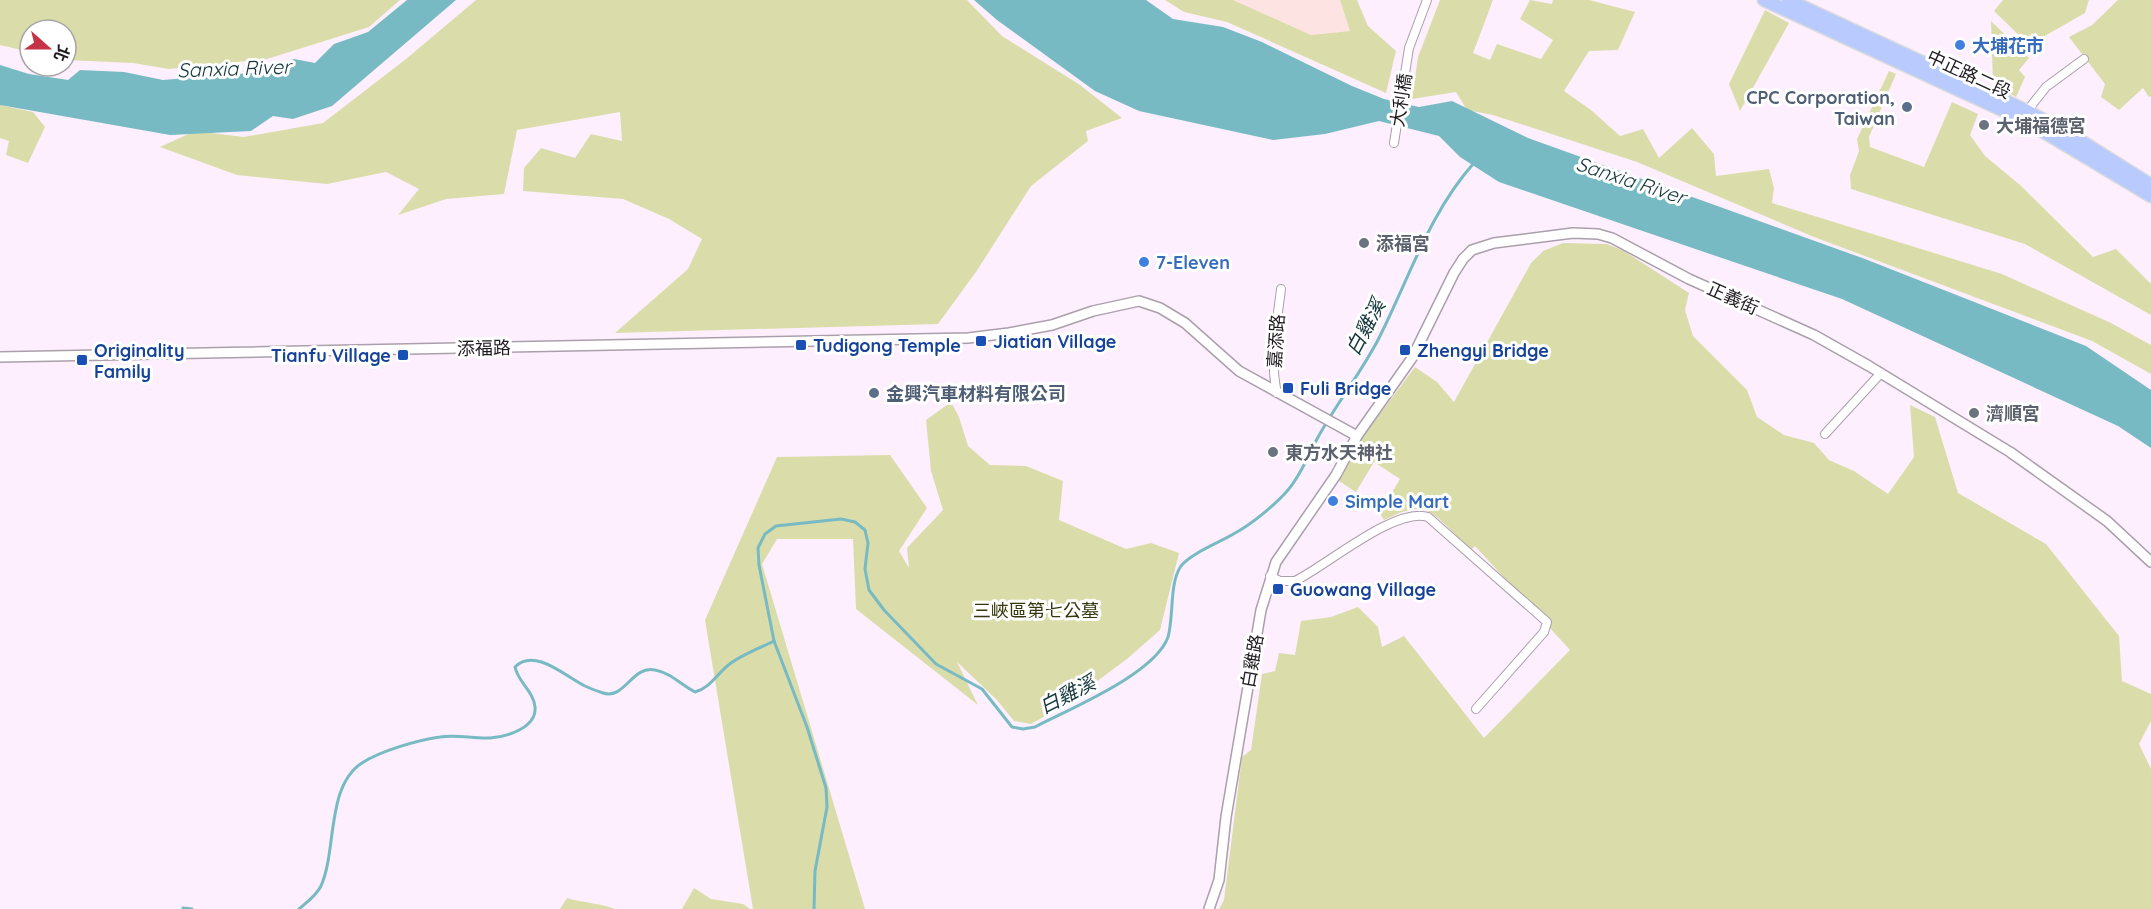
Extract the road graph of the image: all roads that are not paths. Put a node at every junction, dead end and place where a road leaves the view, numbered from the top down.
1 (1427, 0) edge
2 (1764, 0) edge
3 (1788, 0) edge
4 (2084, 59) dead end
5 (2027, 111) junction
6 (1394, 143) dead end
7 (2151, 185) edge
8 (2151, 196) edge
9 (1281, 289) dead end
10 (0, 357) edge
11 (1881, 373) junction
12 (1277, 393) junction
13 (1825, 434) dead end
14 (1357, 436) junction
15 (2151, 562) edge
16 (1270, 576) junction
17 (1476, 709) dead end
18 (1209, 909) edge

1 - 6 street, 大利橋
2 - 8 main road, 中正路二段
3 - 5 main road, 中正路二段
4 - 5 street
5 - 7 main road, 中正路二段
9 - 12 street, 嘉添路
10 - 12 street, 添福路
11 - 13 street
11 - 14 street, 正義街
11 - 15 street, 正義街
12 - 14 street
14 - 16 street, 白雞路
16 - 17 street
16 - 18 street, 白雞路

